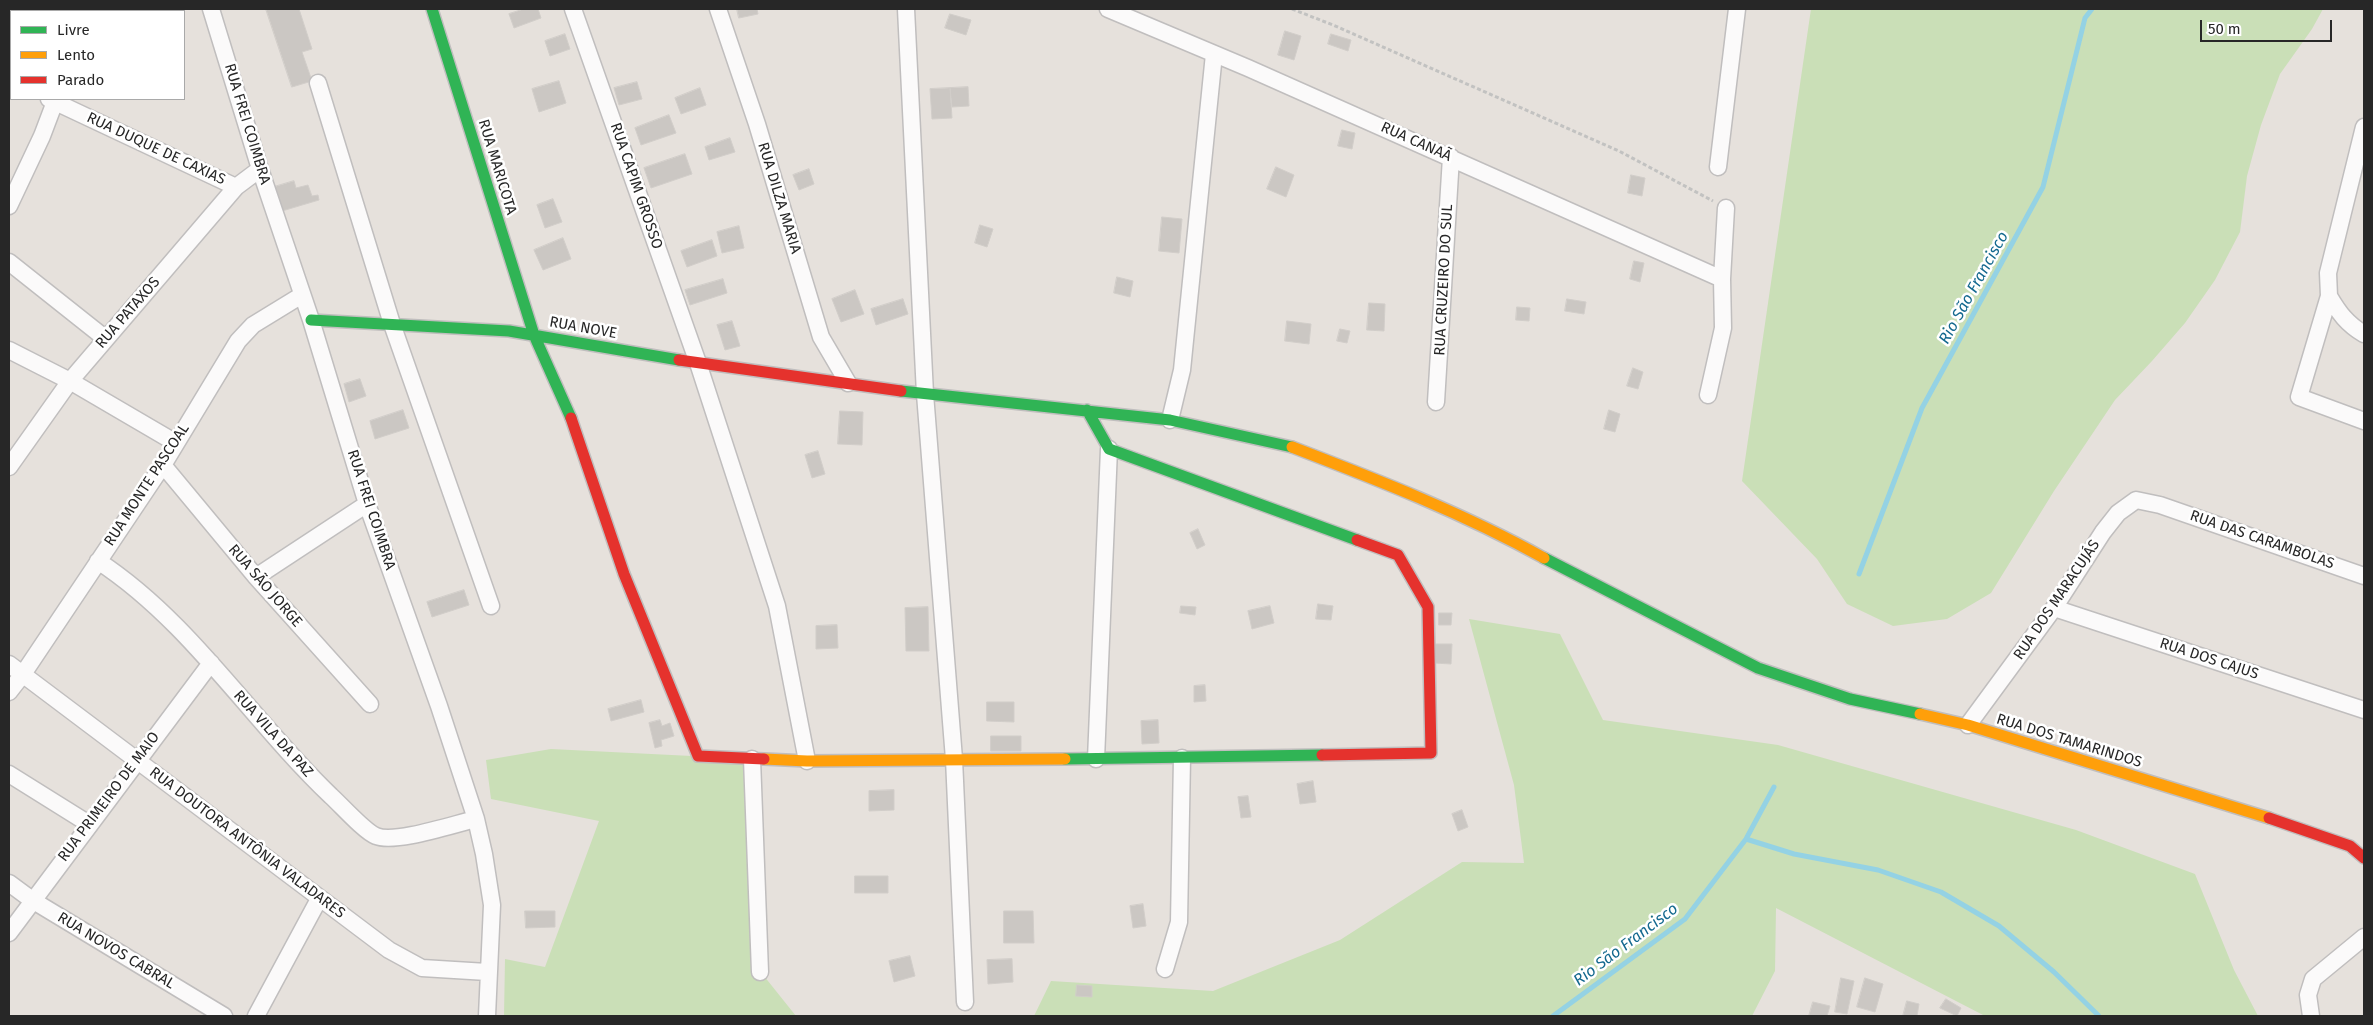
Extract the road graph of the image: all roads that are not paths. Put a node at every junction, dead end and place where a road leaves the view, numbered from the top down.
1 (211, 9) edge
2 (432, 9) edge
3 (573, 9) edge
4 (718, 9) edge
5 (906, 9) edge
6 (1108, 9) edge
7 (1737, 9) edge
8 (1214, 54) junction
9 (318, 83) dead end
10 (54, 100) edge
11 (2364, 127) edge
12 (1451, 157) junction
13 (1718, 167) dead end
14 (260, 169) junction
15 (236, 187) junction
16 (9, 206) edge
17 (1726, 208) road end
18 (9, 262) edge
19 (1722, 279) junction
20 (302, 295) junction
21 (2329, 296) junction
22 (311, 320) junction
23 (392, 324) junction
24 (2364, 334) edge
25 (534, 335) junction
26 (106, 339) junction
27 (9, 350) edge
28 (698, 363) junction
29 (70, 381) junction
30 (848, 383) junction
31 (925, 394) junction
32 (1708, 395) dead end
33 (1436, 402) dead end
34 (1087, 410) junction
35 (1170, 420) junction
36 (2364, 421) edge
37 (176, 443) junction
38 (1110, 449) junction
39 (163, 465) junction
40 (9, 467) edge
41 (367, 504) junction
42 (2160, 505) joint
43 (98, 560) junction
44 (2364, 576) edge
45 (256, 577) junction
46 (491, 606) dead end
47 (2054, 608) junction
48 (211, 663) junction
49 (9, 664) edge
50 (23, 674) junction
51 (9, 692) edge
52 (370, 704) dead end
53 (2364, 710) edge
54 (1968, 725) junction
55 (1182, 758) junction
56 (138, 759) junction
57 (752, 759) junction
58 (954, 759) junction
59 (1096, 759) junction
60 (807, 761) junction
61 (9, 774) edge
62 (476, 819) junction
63 (89, 824) junction
64 (2364, 858) edge
65 (9, 883) edge
66 (319, 899) junction
67 (32, 900) junction
68 (9, 933) edge
69 (2364, 937) edge
70 (1165, 969) dead end
71 (487, 972) junction
72 (760, 972) dead end
73 (965, 1002) dead end
74 (224, 1016) edge
75 (256, 1016) edge
76 (487, 1016) edge
77 (2311, 1016) edge

1 - 14 street, RUA FREI COIMBRA
2 - 25 street, RUA MARICOTA
3 - 28 street, RUA CAPIM GROSSO
4 - 30 street, RUA DILZA MARIA
5 - 31 street
6 - 8 street, RUA CANAÃ
7 - 13 street
8 - 12 street, RUA CANAÃ
8 - 35 street
9 - 23 street
10 - 15 street, RUA DUQUE DE CAXIAS
10 - 16 street
11 - 21 street
12 - 19 street, RUA CANAÃ
12 - 33 street, RUA CRUZEIRO DO SUL
14 - 15 street, RUA PATAXOS
14 - 20 street, RUA FREI COIMBRA
15 - 26 street, RUA PATAXOS
17 - 19 street
18 - 26 street
19 - 32 street
20 - 22 street, RUA FREI COIMBRA
20 - 37 street, RUA MONTE PASCOAL
21 - 24 street
21 - 36 street
22 - 23 street, RUA NOVE
22 - 41 street, RUA FREI COIMBRA
23 - 25 street, RUA NOVE
23 - 46 street
25 - 28 street, RUA NOVE
25 - 57 street, RUA MARICOTA
26 - 29 street, RUA PATAXOS
27 - 29 street
28 - 30 street, RUA NOVE
28 - 60 street, RUA CAPIM GROSSO
29 - 37 street
29 - 40 street, RUA PATAXOS
30 - 31 street, RUA NOVE
31 - 34 street, RUA NOVE
31 - 58 street
34 - 35 street, RUA NOVE
34 - 38 street
35 - 54 street, RUA DOS TAMARINDOS
37 - 39 street, RUA MONTE PASCOAL
38 - 55 street
38 - 59 street
39 - 43 street, RUA MONTE PASCOAL
39 - 45 street, RUA SÃO JORGE
41 - 45 street
41 - 62 street, RUA FREI COIMBRA
42 - 44 street, RUA DAS CARAMBOLAS
42 - 47 street, RUA DOS MARACUJÁS
43 - 48 street, RUA VILA DA PAZ
43 - 50 street, RUA MONTE PASCOAL
45 - 52 street, RUA SÃO JORGE
47 - 53 street, RUA DOS CAJUS
47 - 54 street, RUA DOS MARACUJÁS
48 - 56 street, RUA PRIMEIRO DE MAIO
48 - 62 street, RUA VILA DA PAZ
49 - 50 street, RUA DOUTORA ANTÔNIA VALADARES
50 - 51 street, RUA MONTE PASCOAL
50 - 56 street, RUA DOUTORA ANTÔNIA VALADARES
54 - 64 street, RUA DOS TAMARINDOS
55 - 59 street
55 - 70 street
56 - 63 street, RUA PRIMEIRO DE MAIO
56 - 66 street, RUA DOUTORA ANTÔNIA VALADARES
57 - 60 street
57 - 72 street
58 - 59 street
58 - 60 street
58 - 73 street
61 - 63 street
62 - 71 street, RUA FREI COIMBRA
63 - 67 street, RUA PRIMEIRO DE MAIO
65 - 67 street, RUA NOVOS CABRAL
66 - 71 street, RUA DOUTORA ANTÔNIA VALADARES
66 - 75 street
67 - 68 street, RUA PRIMEIRO DE MAIO
67 - 74 street, RUA NOVOS CABRAL
69 - 77 street
71 - 76 street, RUA FREI COIMBRA

